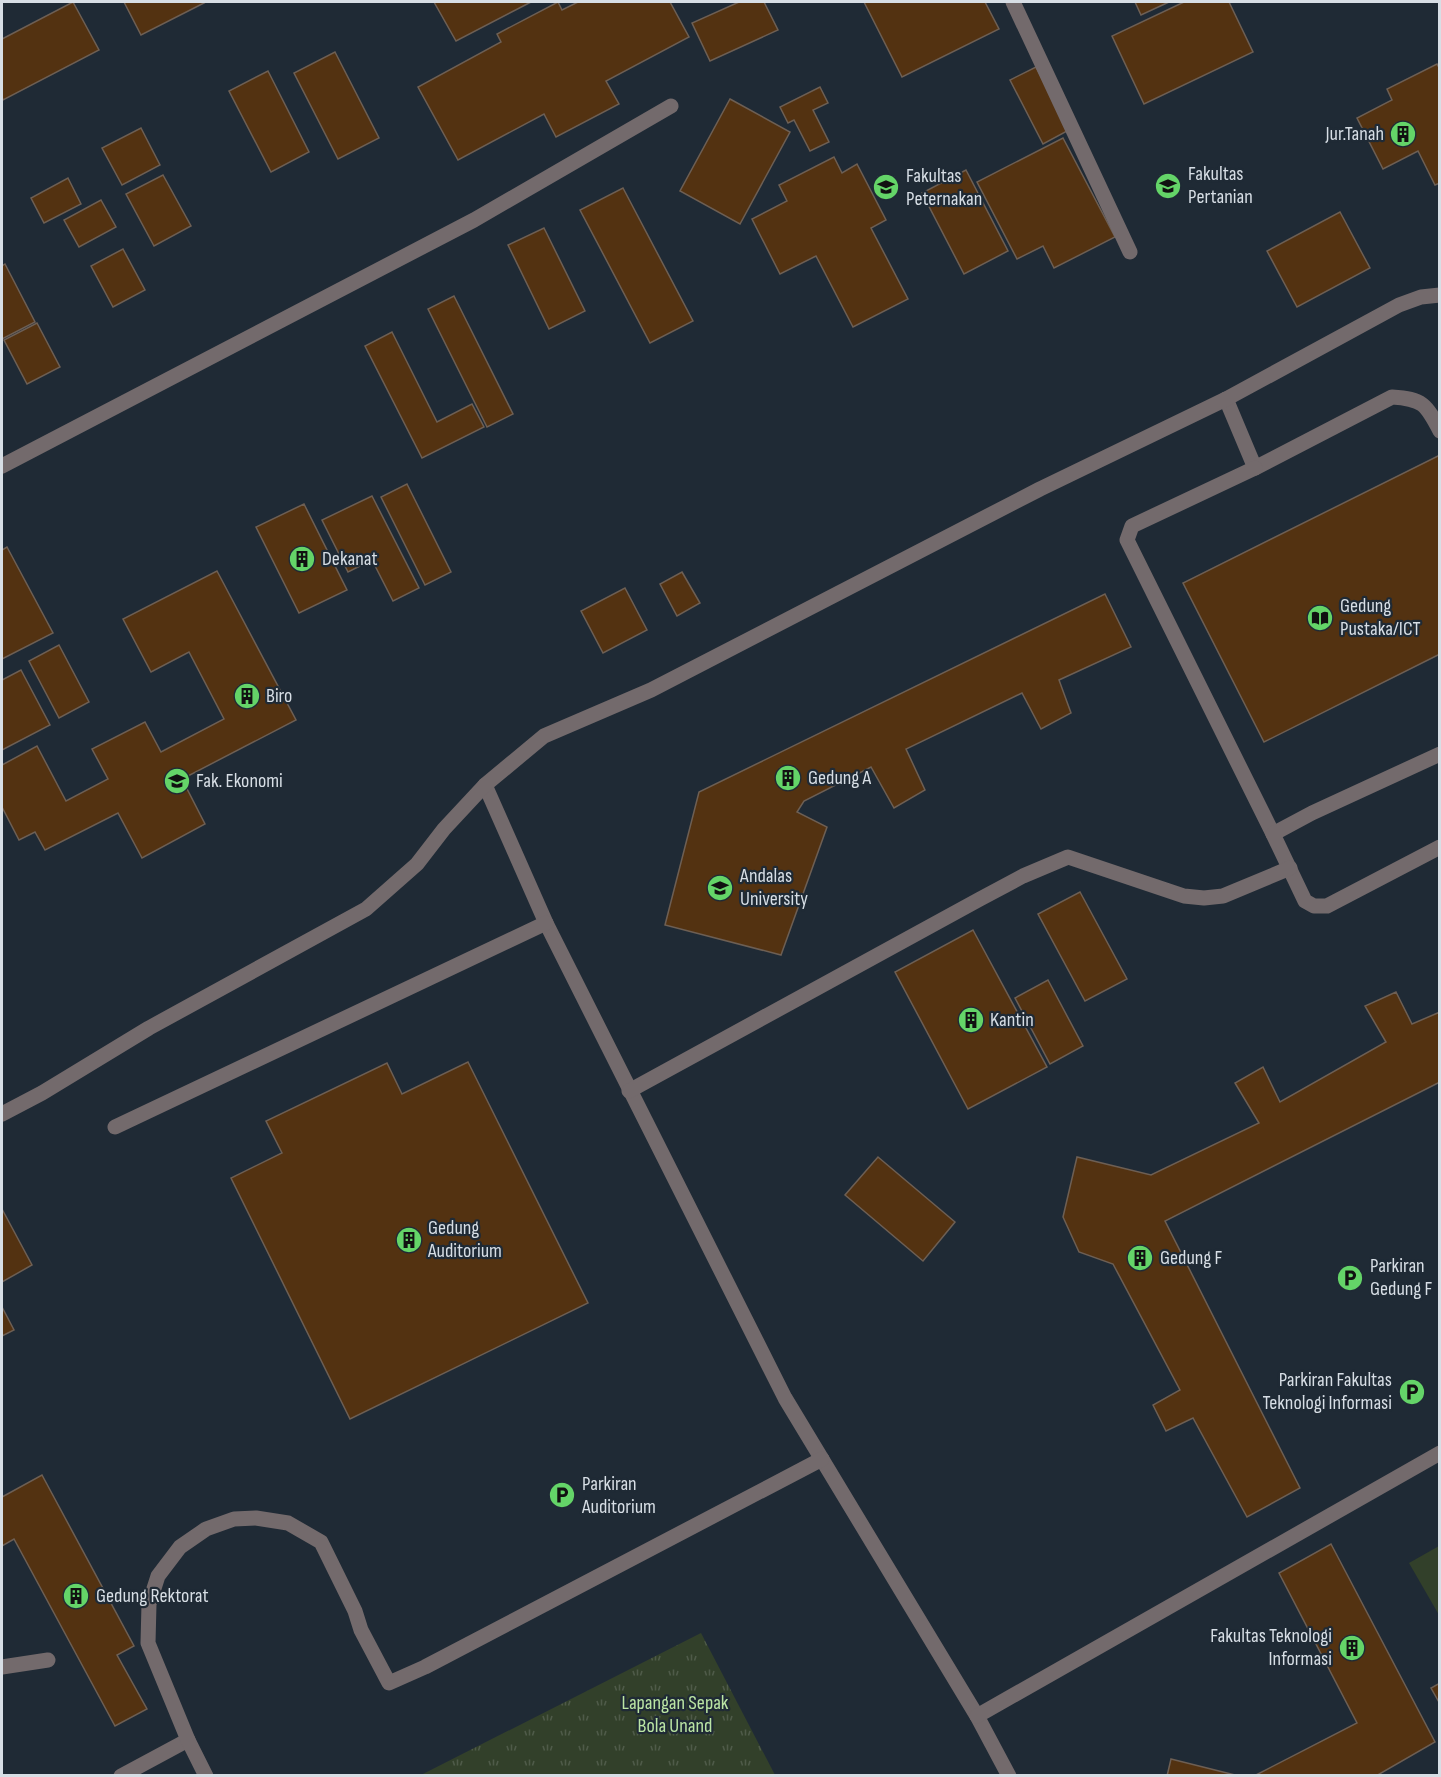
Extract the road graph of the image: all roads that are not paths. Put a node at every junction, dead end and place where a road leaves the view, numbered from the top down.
1 (1013, 2) edge
2 (670, 106) dead end
3 (1130, 252) dead end
4 (1440, 295) edge
5 (1226, 399) junction
6 (1440, 431) edge
7 (2, 466) edge
8 (1255, 468) junction
9 (1440, 754) edge
10 (485, 784) junction
11 (1273, 834) junction
12 (1440, 847) edge
13 (1290, 868) junction
14 (546, 923) junction
15 (629, 1091) junction
16 (2, 1114) edge
17 (115, 1127) dead end
18 (1440, 1453) edge
19 (822, 1459) junction
20 (48, 1660) dead end
21 (2, 1667) edge
22 (977, 1716) junction
23 (188, 1740) junction
24 (121, 1776) edge
25 (206, 1776) edge
26 (1009, 1776) edge

1 - 3 street
2 - 7 street
4 - 5 street
5 - 8 street
5 - 10 street
6 - 8 street
8 - 11 street
9 - 11 street
10 - 14 street
10 - 16 street
11 - 13 street
12 - 13 street
13 - 15 street
14 - 15 street
14 - 17 street
15 - 19 street
18 - 22 street
19 - 22 street
19 - 23 street
20 - 21 street
22 - 26 street
23 - 24 street
23 - 25 street

